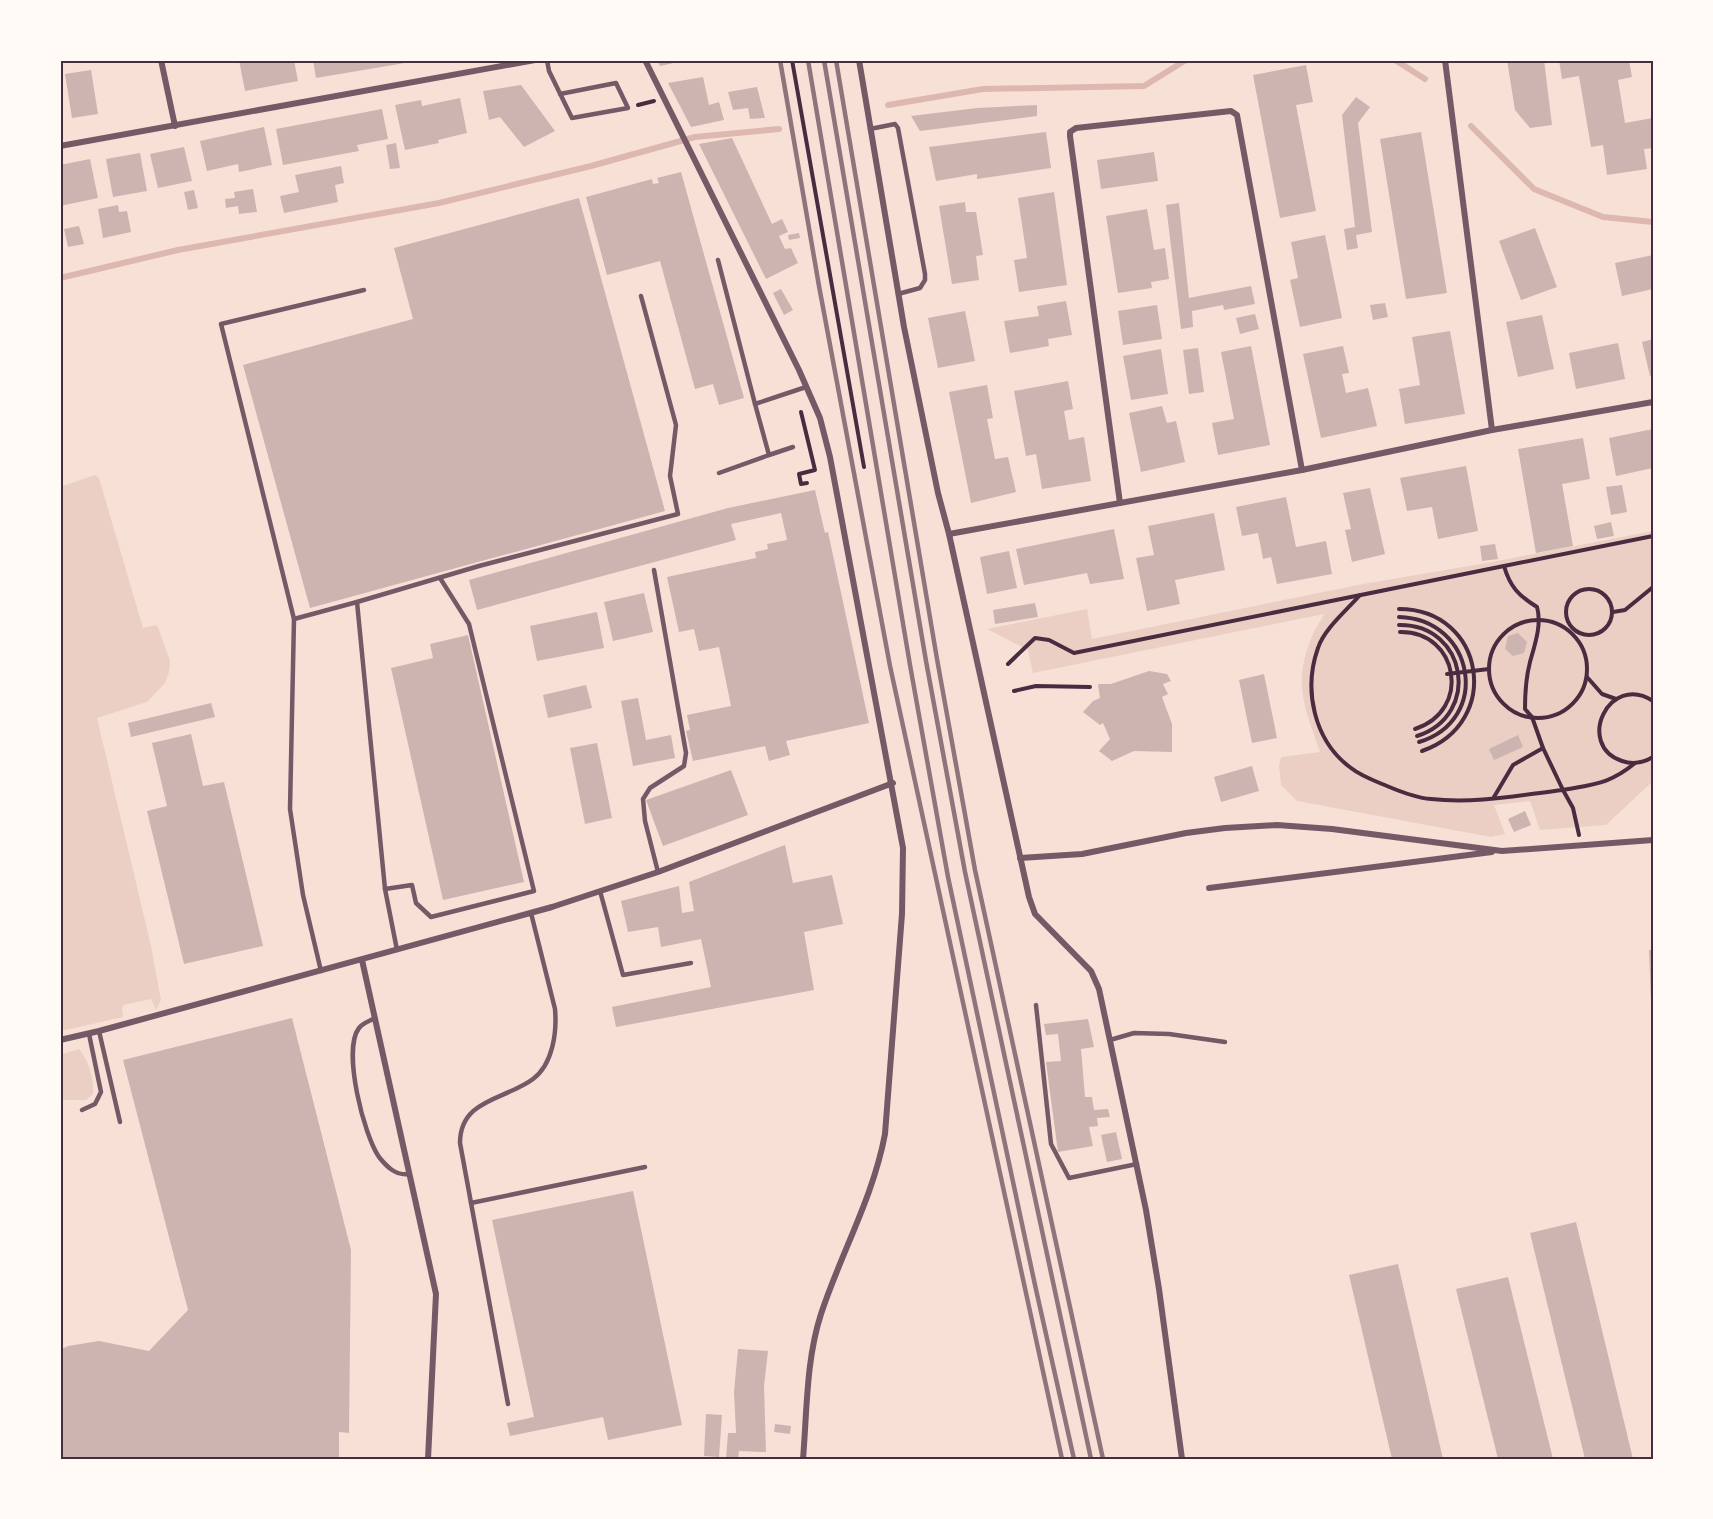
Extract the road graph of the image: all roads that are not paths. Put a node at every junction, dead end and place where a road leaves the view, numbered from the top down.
1 (161, 60) edge
2 (535, 60) edge
3 (546, 60) edge
4 (645, 60) edge
5 (860, 60) edge
6 (1445, 60) edge
7 (560, 94) junction
8 (175, 126) junction
9 (870, 129) junction
10 (60, 146) edge
11 (718, 260) dead end
12 (364, 290) dead end
13 (898, 294) junction
14 (641, 296) dead end
15 (806, 387) junction
16 (1653, 402) edge
17 (755, 404) junction
18 (1492, 430) junction
19 (793, 447) dead end
20 (769, 455) junction
21 (1302, 470) junction
22 (719, 473) dead end
23 (1120, 503) junction
24 (949, 534) junction
25 (654, 570) dead end
26 (440, 578) junction
27 (357, 603) junction
28 (294, 619) junction
29 (892, 783) junction
30 (1653, 840) edge
31 (1502, 851) junction
32 (1020, 858) junction
33 (658, 872) junction
34 (1209, 888) dead end
35 (385, 889) junction
36 (600, 891) junction
37 (531, 913) junction
38 (397, 950) junction
39 (362, 960) junction
40 (691, 963) dead end
41 (321, 971) junction
42 (1036, 1005) dead end
43 (375, 1018) junction
44 (99, 1031) junction
45 (88, 1034) junction
46 (60, 1040) edge
47 (1110, 1040) junction
48 (1225, 1042) dead end
49 (82, 1110) dead end
50 (120, 1122) dead end
51 (1137, 1164) junction
52 (645, 1167) dead end
53 (410, 1174) junction
54 (471, 1203) junction
55 (508, 1404) dead end
56 (428, 1459) edge
57 (803, 1459) edge
58 (1182, 1459) edge

1 - 8 street
2 - 8 street
3 - 7 lane
4 - 15 street
5 - 9 street
6 - 18 street
7 - 7 lane
8 - 10 street
9 - 13 street
9 - 13 lane
11 - 17 lane
12 - 28 lane
13 - 24 street
14 - 26 lane
15 - 17 lane
15 - 29 street
16 - 18 street
17 - 20 lane
18 - 21 street
19 - 20 lane
20 - 22 lane
21 - 23 street
21 - 23 street
23 - 24 street
24 - 32 street
25 - 33 lane
26 - 27 lane
26 - 35 lane
27 - 28 lane
27 - 35 lane
28 - 41 lane
29 - 33 street
29 - 57 street
30 - 31 street
31 - 32 street
31 - 34 street
32 - 47 street
33 - 36 street
35 - 38 lane
36 - 37 street
36 - 40 lane
37 - 38 street
37 - 54 lane
38 - 39 street
39 - 41 street
39 - 43 street
41 - 44 street
42 - 51 lane
43 - 53 street
43 - 53 lane
44 - 45 street
44 - 50 lane
45 - 46 street
45 - 49 lane
47 - 48 lane
47 - 51 street
51 - 58 street
52 - 54 lane
53 - 56 street
54 - 55 lane

